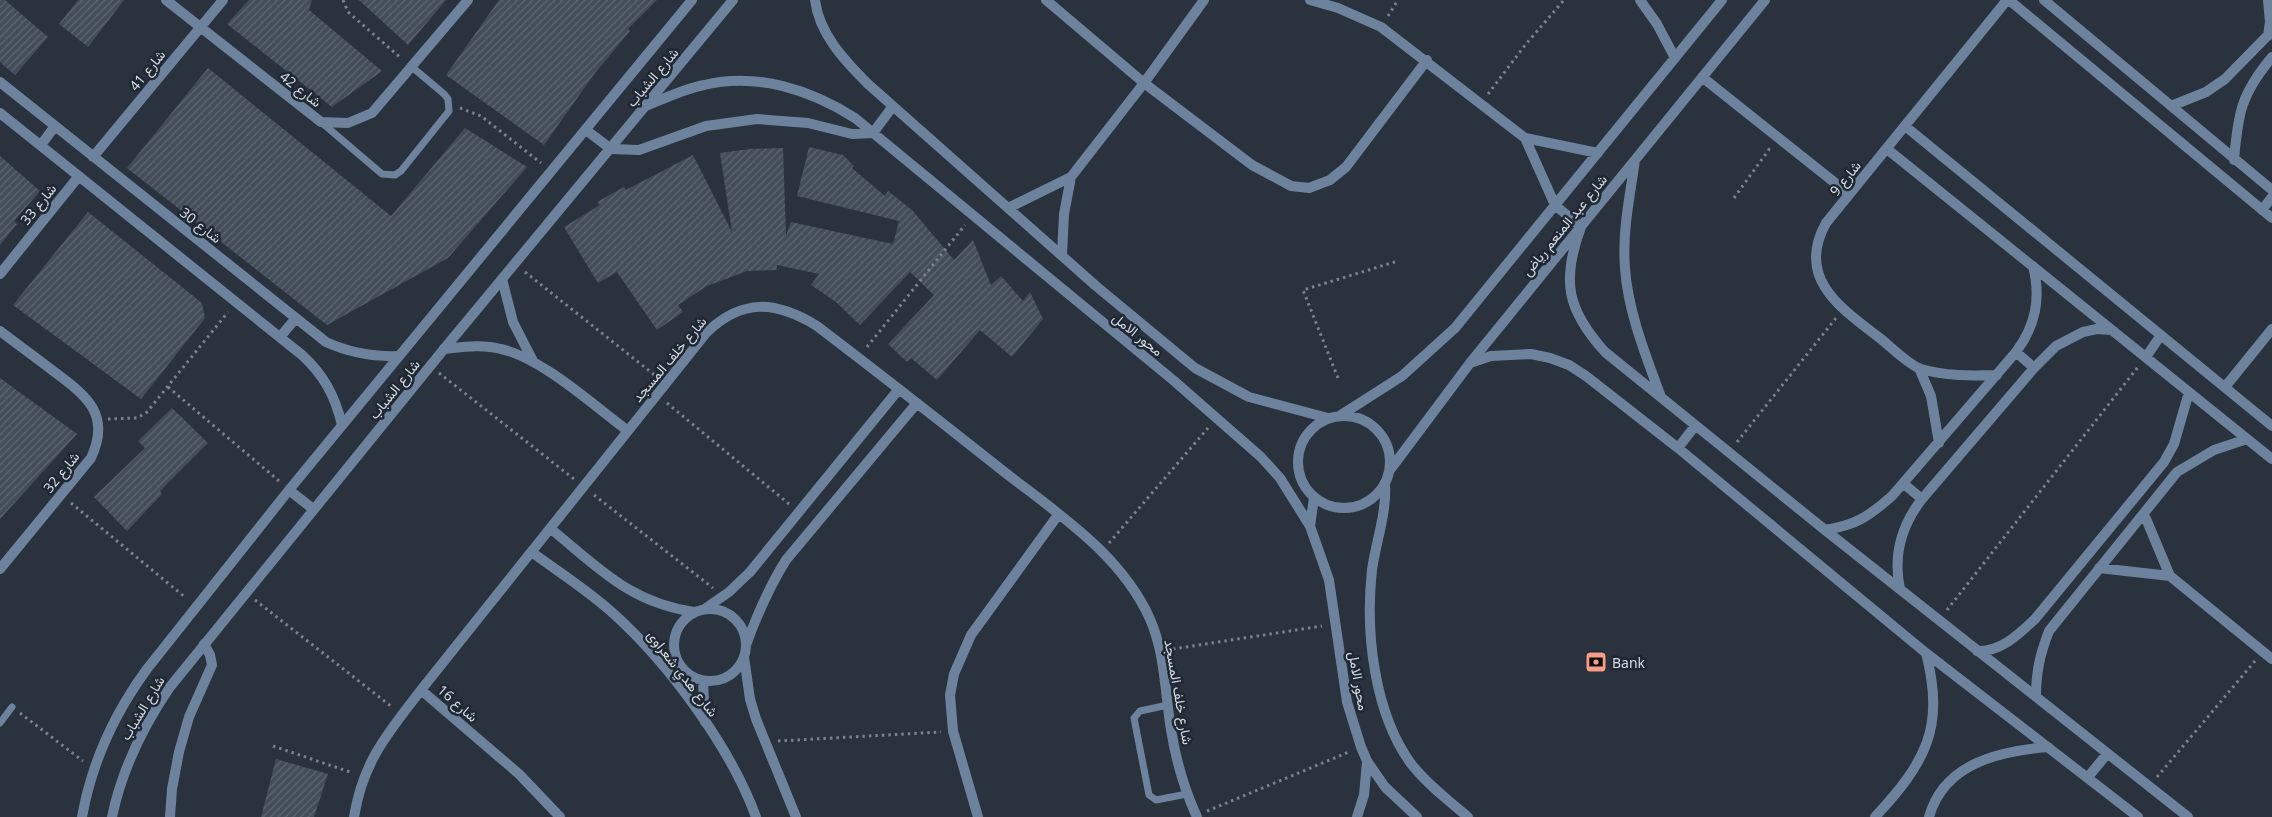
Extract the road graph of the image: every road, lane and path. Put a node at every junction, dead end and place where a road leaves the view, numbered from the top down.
1 (166, 0) edge
2 (222, 0) edge
3 (343, 0) edge
4 (468, 0) edge
5 (692, 0) edge
6 (733, 0) edge
7 (815, 0) edge
8 (1046, 0) edge
9 (1204, 0) edge
10 (1310, 0) edge
11 (1398, 0) edge
12 (1564, 0) edge
13 (1640, 0) edge
14 (1721, 0) edge
15 (1765, 0) edge
16 (2008, 0) edge
17 (2044, 0) edge
18 (2268, 0) edge
19 (1381, 27) junction
20 (200, 28) junction
21 (2270, 34) edge
22 (2272, 57) edge
23 (1675, 58) junction
24 (2245, 59) junction
25 (1427, 60) junction
26 (412, 68) junction
27 (2259, 72) junction
28 (1702, 77) junction
29 (0, 82) edge
30 (1144, 83) junction
31 (1482, 103) junction
32 (450, 105) junction
33 (646, 106) junction
34 (893, 106) junction
35 (2170, 106) junction
36 (0, 113) edge
37 (321, 122) junction
38 (56, 126) junction
39 (1905, 126) junction
40 (586, 130) junction
41 (873, 133) junction
42 (1778, 136) junction
43 (1525, 138) junction
44 (41, 146) junction
45 (610, 149) junction
46 (1887, 149) junction
47 (1598, 153) junction
48 (93, 158) junction
49 (1635, 159) junction
50 (2234, 160) junction
51 (551, 171) junction
52 (79, 176) junction
53 (1071, 177) junction
54 (2272, 190) edge
55 (1849, 194) junction
56 (2272, 197) edge
57 (1734, 198) dead end
58 (1555, 205) junction
59 (1008, 208) junction
60 (2262, 210) junction
61 (972, 216) junction
62 (2272, 218) edge
63 (1581, 227) junction
64 (1062, 255) junction
65 (1398, 261) dead end
66 (515, 264) junction
67 (2032, 266) junction
68 (0, 274) edge
69 (502, 279) junction
70 (236, 302) junction
71 (1843, 310) junction
72 (296, 318) junction
73 (2272, 328) edge
74 (0, 330) edge
75 (2111, 330) junction
76 (2161, 335) junction
77 (280, 337) junction
78 (444, 349) junction
79 (2016, 352) junction
80 (399, 356) junction
81 (2146, 357) junction
82 (859, 358) junction
83 (534, 361) junction
84 (1470, 363) junction
85 (1919, 368) junction
86 (2034, 368) junction
87 (1997, 375) junction
88 (1338, 378) dead end
89 (665, 384) junction
90 (168, 387) junction
91 (2225, 387) junction
92 (899, 389) junction
93 (2189, 392) junction
94 (657, 394) junction
95 (1662, 398) junction
96 (916, 403) junction
97 (1341, 416) junction
98 (1328, 418) junction
99 (98, 419) junction
100 (1216, 419) junction
101 (342, 425) junction
102 (1695, 426) junction
103 (2272, 426) edge
104 (628, 431) junction
105 (2247, 439) junction
106 (1939, 443) junction
107 (1678, 448) junction
108 (1729, 453) junction
109 (2272, 459) edge
110 (2164, 462) junction
111 (1390, 470) junction
112 (2177, 472) junction
113 (1280, 478) junction
114 (1385, 483) junction
115 (1904, 484) junction
116 (1304, 487) junction
117 (289, 490) junction
118 (61, 494) junction
119 (1314, 498) junction
120 (1922, 499) junction
121 (313, 509) junction
122 (799, 512) junction
123 (2144, 514) junction
124 (1058, 515) junction
125 (1310, 526) junction
126 (551, 529) junction
127 (1825, 530) junction
128 (1102, 551) junction
129 (533, 552) junction
130 (2099, 568) junction
131 (0, 569) edge
132 (2170, 576) junction
133 (1900, 589) junction
134 (245, 592) junction
135 (197, 606) junction
136 (706, 608) junction
137 (694, 612) junction
138 (2035, 619) junction
139 (1938, 620) junction
140 (1335, 624) junction
141 (2049, 631) junction
142 (204, 644) junction
143 (746, 645) junction
144 (1977, 651) junction
145 (1160, 652) junction
146 (2262, 652) junction
147 (1926, 653) junction
148 (744, 657) junction
149 (657, 659) junction
150 (2272, 659) edge
151 (678, 663) junction
152 (703, 681) junction
153 (421, 690) junction
154 (2036, 697) junction
155 (1168, 704) junction
156 (12, 707) joint
157 (402, 715) junction
158 (0, 722) edge
159 (705, 723) junction
160 (953, 731) junction
161 (765, 742) junction
162 (273, 746) dead end
163 (1361, 747) junction
164 (2048, 747) junction
165 (2107, 754) junction
166 (1367, 760) junction
167 (93, 769) junction
168 (363, 776) junction
169 (2088, 777) junction
170 (2148, 786) junction
171 (1187, 794) junction
172 (1196, 816) edge
173 (82, 817) edge
174 (112, 817) edge
175 (170, 817) edge
176 (354, 817) edge
177 (560, 817) edge
178 (756, 817) edge
179 (796, 817) edge
180 (978, 817) edge
181 (1357, 817) edge
182 (1416, 817) edge
183 (1468, 817) edge
184 (1875, 817) edge
185 (1929, 817) edge
186 (2138, 817) edge
187 (2188, 817) edge

1 - 20 street, شارع 42
2 - 20 street, شارع 41
3 - 26 path
4 - 26 street, شارع 42
5 - 40 street, شارع الشباب
6 - 33 street, شارع الشباب
7 - 34 street, محور الامل
8 - 30 street
9 - 30 street
10 - 19 street
11 - 19 path
12 - 31 path
13 - 23 street
14 - 23 street, شارع عبد المنعم رياض
15 - 28 street, شارع عبد المنعم رياض
16 - 39 street, شارع 9
16 - 60 street
17 - 35 street
18 - 21 street
19 - 25 street
20 - 37 street, شارع 42
20 - 48 street, شارع 41
21 - 24 street
22 - 27 street
23 - 47 street, شارع عبد المنعم رياض
24 - 27 street
24 - 35 street
25 - 30 street
25 - 31 street
26 - 32 lane
26 - 37 street, شارع 42
27 - 50 street
28 - 42 street
28 - 49 street, شارع عبد المنعم رياض
29 - 38 street, شارع 30
30 - 53 street
31 - 43 street
32 - 37 lane
32 - 51 path
33 - 41 street, محور الامل
33 - 45 street, شارع الشباب
34 - 41 street
34 - 59 street, محور الامل
35 - 50 street
36 - 44 street
38 - 44 street
38 - 48 street, شارع 30
39 - 46 street, شارع 9
39 - 76 street
40 - 45 street
40 - 51 street, شارع الشباب
41 - 45 street
41 - 61 street, محور الامل
42 - 55 street
42 - 57 path
43 - 47 street
43 - 58 street
44 - 52 street
45 - 66 street, شارع الشباب
46 - 55 street, شارع 9
46 - 67 street
47 - 58 street, شارع عبد المنعم رياض
48 - 72 street, شارع 30
49 - 63 street, شارع عبد المنعم رياض
49 - 95 street
50 - 54 street
51 - 80 street, شارع الشباب
52 - 68 street, شارع 33
52 - 70 street
53 - 59 street
53 - 64 street
55 - 71 street, شارع 9
56 - 60 street
58 - 63 street
58 - 97 street, شارع عبد المنعم رياض
59 - 64 street, محور الامل
60 - 62 street
61 - 82 path
61 - 100 street, محور الامل
63 - 84 street, شارع عبد المنعم رياض
63 - 95 street
64 - 98 street, محور الامل
65 - 88 path
66 - 69 street, شارع الشباب
66 - 89 path
67 - 75 street
67 - 79 street
69 - 78 street, شارع الشباب
69 - 83 street
70 - 77 street
70 - 90 path
71 - 85 street, شارع 9
71 - 108 path
72 - 77 street
72 - 80 street, شارع 30
73 - 91 street
74 - 99 street, شارع 32
75 - 81 street
75 - 86 street
76 - 81 street
76 - 91 street
77 - 101 street
78 - 83 street
78 - 121 street, شارع الشباب
79 - 86 street
79 - 87 street
80 - 101 street, شارع الشباب
81 - 93 street
81 - 139 path
82 - 89 street, شارع خلف المسجد
82 - 92 street, شارع خلف المسجد
83 - 104 street
84 - 107 street
84 - 111 street, شارع عبد المنعم رياض
85 - 87 street, شارع 9
85 - 106 street, شارع 9
86 - 120 street
87 - 106 street
89 - 94 street, شارع خلف المسجد
90 - 99 path
90 - 117 path
91 - 103 street
92 - 96 street, شارع خلف المسجد
92 - 122 street
93 - 105 street
93 - 110 street
94 - 104 street, شارع خلف المسجد
94 - 122 path
95 - 102 street
96 - 124 street, شارع خلف المسجد
96 - 143 street
97 - 98 street
97 - 111 street
98 - 116 street
99 - 118 street, شارع 32
100 - 113 street, محور الامل
100 - 128 path
101 - 117 street, شارع الشباب
102 - 107 street
102 - 108 street
104 - 126 street, شارع خلف المسجد
105 - 109 street
105 - 112 street
106 - 115 street
107 - 147 street
108 - 127 street
110 - 112 street
110 - 138 street
111 - 114 street
112 - 123 street
113 - 116 street
113 - 125 street, محور الامل
114 - 119 street
114 - 183 street
115 - 120 street
115 - 127 street
116 - 119 street
117 - 121 street
117 - 135 street, شارع الشباب
118 - 131 street, شارع 32
118 - 135 path
119 - 125 street
120 - 133 street
121 - 134 street, شارع الشباب
122 - 136 street
123 - 130 street
123 - 132 street
124 - 128 street, شارع خلف المسجد
124 - 160 street
125 - 140 street, محور الامل
126 - 129 street, شارع خلف المسجد
126 - 137 street
127 - 133 street
128 - 145 street, شارع خلف المسجد
129 - 149 street, شارع هدي شعراوى
129 - 153 street, شارع خلف المسجد
130 - 132 street
130 - 141 street
132 - 146 street
133 - 139 street
134 - 142 street, شارع الشباب
134 - 157 path
135 - 167 street, شارع الشباب
136 - 137 street
136 - 143 street
137 - 151 street
138 - 141 street
138 - 144 street
139 - 144 street
140 - 145 path
140 - 163 street, محور الامل
141 - 154 street
142 - 174 street, شارع الشباب
142 - 175 street
143 - 148 street
144 - 154 street
145 - 155 street, شارع خلف المسجد
146 - 150 street
146 - 170 path
147 - 164 street
147 - 184 street
148 - 152 street
148 - 161 street
149 - 151 street
149 - 159 street, شارع هدي شعراوى
151 - 152 street
152 - 159 street
153 - 157 street, شارع 16
153 - 177 street, شارع 16
154 - 165 street
155 - 171 street, شارع خلف المسجد
155 - 171 lane
156 - 158 lane
156 - 167 path
157 - 168 street, شارع 16
159 - 178 street, شارع هدي شعراوى
160 - 161 path
160 - 180 street
161 - 179 street
162 - 168 path
163 - 166 street, محور الامل
163 - 172 path
164 - 169 street
164 - 185 street
165 - 169 street
165 - 170 street
166 - 181 street
166 - 182 street, محور الامل
167 - 173 street, شارع الشباب
168 - 176 street, شارع 16
169 - 186 street
170 - 187 street
171 - 172 street, شارع خلف المسجد

